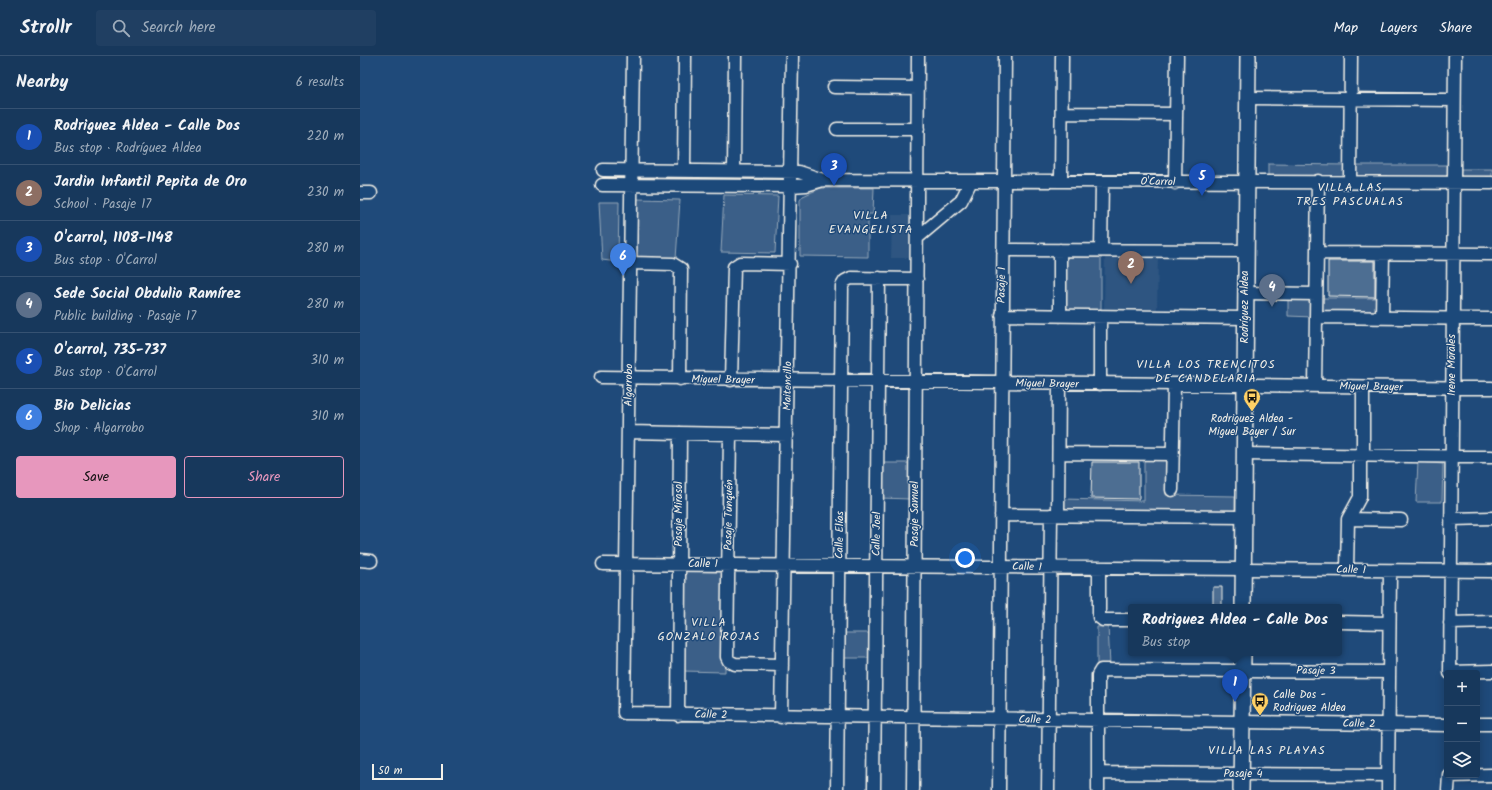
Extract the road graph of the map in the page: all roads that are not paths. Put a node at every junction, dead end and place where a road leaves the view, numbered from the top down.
1 (633, 56) edge
2 (685, 56) edge
3 (735, 56) edge
4 (792, 56) edge
5 (918, 56) edge
6 (1005, 56) edge
7 (1062, 56) edge
8 (1177, 56) edge
9 (1248, 56) edge
10 (1351, 56) edge
11 (1455, 56) edge
12 (834, 87) dead end
13 (918, 88) junction
14 (1247, 98) junction
15 (1351, 99) junction
16 (1454, 100) junction
17 (1062, 113) junction
18 (1176, 114) junction
19 (837, 129) dead end
20 (918, 129) junction
21 (602, 170) dead end
22 (632, 170) junction
23 (684, 171) junction
24 (734, 171) junction
25 (791, 172) junction
26 (823, 180) junction
27 (917, 181) junction
28 (971, 181) junction
29 (1004, 181) junction
30 (1061, 181) junction
31 (1318, 181) junction
32 (1102, 182) junction
33 (1176, 182) junction
34 (1246, 182) junction
35 (1350, 182) junction
36 (1454, 182) junction
37 (1492, 183) edge
38 (602, 184) dead end
39 (631, 185) junction
40 (791, 186) junction
41 (917, 238) junction
42 (1003, 250) junction
43 (1060, 250) junction
44 (1101, 250) junction
45 (1246, 252) junction
46 (1317, 252) junction
47 (1383, 253) junction
48 (1453, 253) junction
49 (1492, 254) edge
50 (630, 263) junction
51 (790, 264) junction
52 (880, 278) junction
53 (916, 278) junction
54 (1245, 293) junction
55 (1316, 294) junction
56 (1002, 315) junction
57 (1060, 316) junction
58 (1100, 316) junction
59 (1316, 317) junction
60 (1245, 318) junction
61 (1382, 318) junction
62 (1452, 319) junction
63 (1492, 319) edge
64 (601, 378) dead end
65 (629, 378) junction
66 (680, 379) junction
67 (731, 380) junction
68 (788, 381) junction
69 (841, 382) junction
70 (878, 382) junction
71 (916, 382) junction
72 (1001, 383) junction
73 (1059, 384) junction
74 (1100, 384) junction
75 (1174, 385) junction
76 (1245, 386) junction
77 (1315, 386) junction
78 (1363, 387) junction
79 (1452, 387) junction
80 (1492, 388) edge
81 (628, 432) junction
82 (680, 433) junction
83 (730, 434) junction
84 (787, 435) junction
85 (1059, 453) junction
86 (1173, 454) junction
87 (1244, 454) junction
88 (1362, 455) junction
89 (1451, 456) junction
90 (1492, 457) edge
91 (1172, 490) dead end
92 (1001, 515) junction
93 (1054, 515) junction
94 (1244, 517) junction
95 (1492, 518) edge
96 (1348, 519) junction
97 (1451, 519) junction
98 (1401, 520) dead end
99 (603, 564) dead end
100 (626, 564) junction
101 (679, 564) junction
102 (728, 564) junction
103 (785, 565) junction
104 (840, 566) junction
105 (876, 566) junction
106 (915, 566) junction
107 (1000, 567) junction
108 (1050, 568) junction
109 (1099, 568) junction
110 (1243, 569) junction
111 (1347, 570) junction
112 (1390, 571) junction
113 (1450, 571) junction
114 (1492, 571) edge
115 (1243, 604) edge
116 (1128, 620) edge
117 (1342, 622) edge
118 (1492, 622) edge
119 (1389, 623) junction
120 (1450, 623) junction
121 (1242, 656) edge
122 (782, 665) junction
123 (1242, 670) junction
124 (1450, 670) edge
125 (1480, 671) edge
126 (1492, 671) edge
127 (1389, 672) junction
128 (624, 713) joint
129 (678, 715) junction
130 (781, 717) junction
131 (838, 718) junction
132 (875, 718) junction
133 (913, 718) junction
134 (999, 720) junction
135 (1049, 720) junction
136 (1098, 721) junction
137 (1242, 723) junction
138 (1389, 724) junction
139 (1480, 724) edge
140 (1492, 724) edge
141 (1444, 725) edge
142 (1098, 773) junction
143 (1242, 774) junction
144 (1388, 775) junction
145 (1480, 775) edge
146 (1492, 775) edge
147 (1449, 778) edge
148 (837, 790) edge
149 (874, 790) edge
150 (913, 790) edge
151 (999, 790) edge
152 (1048, 790) edge
153 (1098, 790) edge
154 (1241, 790) edge
155 (1388, 790) edge
156 (1448, 790) edge

1 - 22 street, Algarrobo
2 - 23 street
3 - 24 street
4 - 25 street, Maitencillo
5 - 13 street, Pasaje Samuel
6 - 29 street, Pasaje 1
7 - 17 street
8 - 18 street
9 - 14 main road, Rodríguez Aldea
10 - 15 street
11 - 16 street, Irene Morales
12 - 13 street
13 - 20 street, Pasaje Samuel
14 - 15 street
14 - 34 main road, Rodríguez Aldea
15 - 16 street
15 - 35 street
16 - 36 street, Irene Morales
17 - 18 street
17 - 30 street
18 - 33 street
19 - 20 street
20 - 27 street, Pasaje Samuel
21 - 22 street, O'Carrol
22 - 23 street, O'Carrol
22 - 39 street, Algarrobo
23 - 24 street, O'Carrol
24 - 25 street, O'Carrol
25 - 26 street, O'Carrol
25 - 40 street, Maitencillo
26 - 27 street, O'Carrol
26 - 40 street, O'Carrol
27 - 28 street, O'Carrol
27 - 41 street, Pasaje Samuel
28 - 29 street, O'Carrol
28 - 41 street
29 - 30 street, O'Carrol
29 - 42 street, Pasaje 1
30 - 32 street, O'Carrol
31 - 34 street, O'Carrol
31 - 35 street, O'Carrol
31 - 46 street
32 - 33 street, O'Carrol
32 - 44 street
33 - 34 street, O'Carrol
34 - 45 main road, Rodríguez Aldea
35 - 36 street, O'Carrol
36 - 37 street, O'Carrol
36 - 48 street, Irene Morales
38 - 39 street, O'Carrol
39 - 40 street, O'Carrol
39 - 50 street, Algarrobo
40 - 51 street, Maitencillo
41 - 53 street, Pasaje Samuel
42 - 43 street
42 - 56 street, Pasaje 1
43 - 44 street
43 - 57 street
44 - 45 street
45 - 54 main road, Rodríguez Aldea
46 - 47 street
46 - 55 street
47 - 48 street
47 - 61 street
48 - 49 street
48 - 62 street, Irene Morales
50 - 65 street, Algarrobo
50 - 66 street
51 - 67 street
51 - 68 street, Maitencillo
52 - 53 street
52 - 69 street, Calle Elías
52 - 70 street, Calle Joel
53 - 71 street, Pasaje Samuel
54 - 55 street
54 - 60 main road, Rodríguez Aldea
55 - 59 street
56 - 57 street
56 - 72 street, Pasaje 1
57 - 58 street
58 - 60 street
58 - 74 street
59 - 61 street
59 - 77 street
60 - 76 main road, Rodríguez Aldea
61 - 62 street
62 - 63 street
62 - 79 street, Irene Morales
64 - 65 street, Miguel Brayer
65 - 66 street, Miguel Brayer
65 - 81 street, Algarrobo
66 - 67 street, Miguel Brayer
67 - 68 street, Miguel Brayer
68 - 69 street, Miguel Brayer
68 - 84 street, Maitencillo
69 - 70 street, Miguel Brayer
69 - 104 street, Calle Elías
70 - 71 street, Miguel Brayer
70 - 105 street, Calle Joel
71 - 72 street, Miguel Brayer
71 - 106 street, Pasaje Samuel
72 - 73 street, Miguel Brayer
72 - 92 street, Pasaje 1
73 - 74 street, Miguel Brayer
73 - 85 street
74 - 75 street, Miguel Brayer
75 - 76 street, Miguel Brayer
75 - 86 street
76 - 77 street, Miguel Brayer
76 - 87 main road, Rodríguez Aldea
77 - 78 street, Miguel Brayer
78 - 79 street, Miguel Brayer
78 - 88 street
79 - 80 street, Miguel Brayer
79 - 89 street, Irene Morales
81 - 82 street
81 - 100 street, Algarrobo
82 - 83 street
82 - 101 street, Pasaje Mirasol
83 - 84 street
83 - 102 street, Pasaje Tunquén
84 - 103 street, Maitencillo
85 - 86 street
85 - 93 street
86 - 91 street
87 - 88 street
87 - 94 main road, Rodríguez Aldea
88 - 89 street
88 - 96 street
89 - 90 street
89 - 97 street, Irene Morales
92 - 93 street
92 - 107 street, Pasaje 1
93 - 94 street
93 - 108 street
94 - 110 main road, Rodríguez Aldea
95 - 97 street
96 - 98 street
96 - 111 street
97 - 113 street, Irene Morales
99 - 100 street, Calle 1
100 - 101 street, Calle 1
100 - 128 street, Algarrobo
101 - 102 street, Calle 1
101 - 129 street, Pasaje Mirasol
102 - 103 street, Calle 1
102 - 122 street, Pasaje Tunquén
103 - 104 street, Calle 1
103 - 122 street, Maitencillo
104 - 105 street, Calle 1
104 - 131 street, Calle Elías
105 - 106 street, Calle 1
105 - 132 street, Calle Joel
106 - 107 street, Calle 1
106 - 133 street, Pasaje Samuel
107 - 108 street, Calle 1
107 - 134 street, Pasaje 1
108 - 109 street, Calle 1
108 - 135 street
109 - 110 street, Calle 1
109 - 116 street
110 - 111 street, Calle 1
110 - 115 main road, Rodríguez Aldea
111 - 112 street, Calle 1
112 - 113 street, Calle 1
112 - 119 street
113 - 114 street, Calle 1
113 - 120 street, Irene Morales
117 - 119 street
118 - 120 street
119 - 127 street
120 - 124 street, Irene Morales
121 - 123 main road
122 - 130 street, Maitencillo
123 - 127 street, Pasaje 3
123 - 136 street, Pasaje 3
123 - 137 main road
125 - 126 street
127 - 138 street
128 - 129 street, Calle 2
129 - 130 street, Calle 2
130 - 131 street, Calle 2
131 - 132 street, Calle 2
131 - 148 street, Calle Elías
132 - 133 street, Calle 2
132 - 149 street, Calle Joel
133 - 134 street, Calle 2
133 - 150 street, Pasaje Samuel
134 - 135 street, Calle 2
134 - 151 street, Pasaje 1
135 - 136 street, Calle 2
135 - 152 street
136 - 137 street, Calle 2
136 - 142 street
137 - 138 street, Calle 2
137 - 143 main road
138 - 141 street, Calle 2
138 - 144 street
139 - 140 street
142 - 143 street, Pasaje 4
142 - 153 street
143 - 144 street, Pasaje 4
143 - 154 main road
144 - 155 street
145 - 146 street
147 - 156 street

